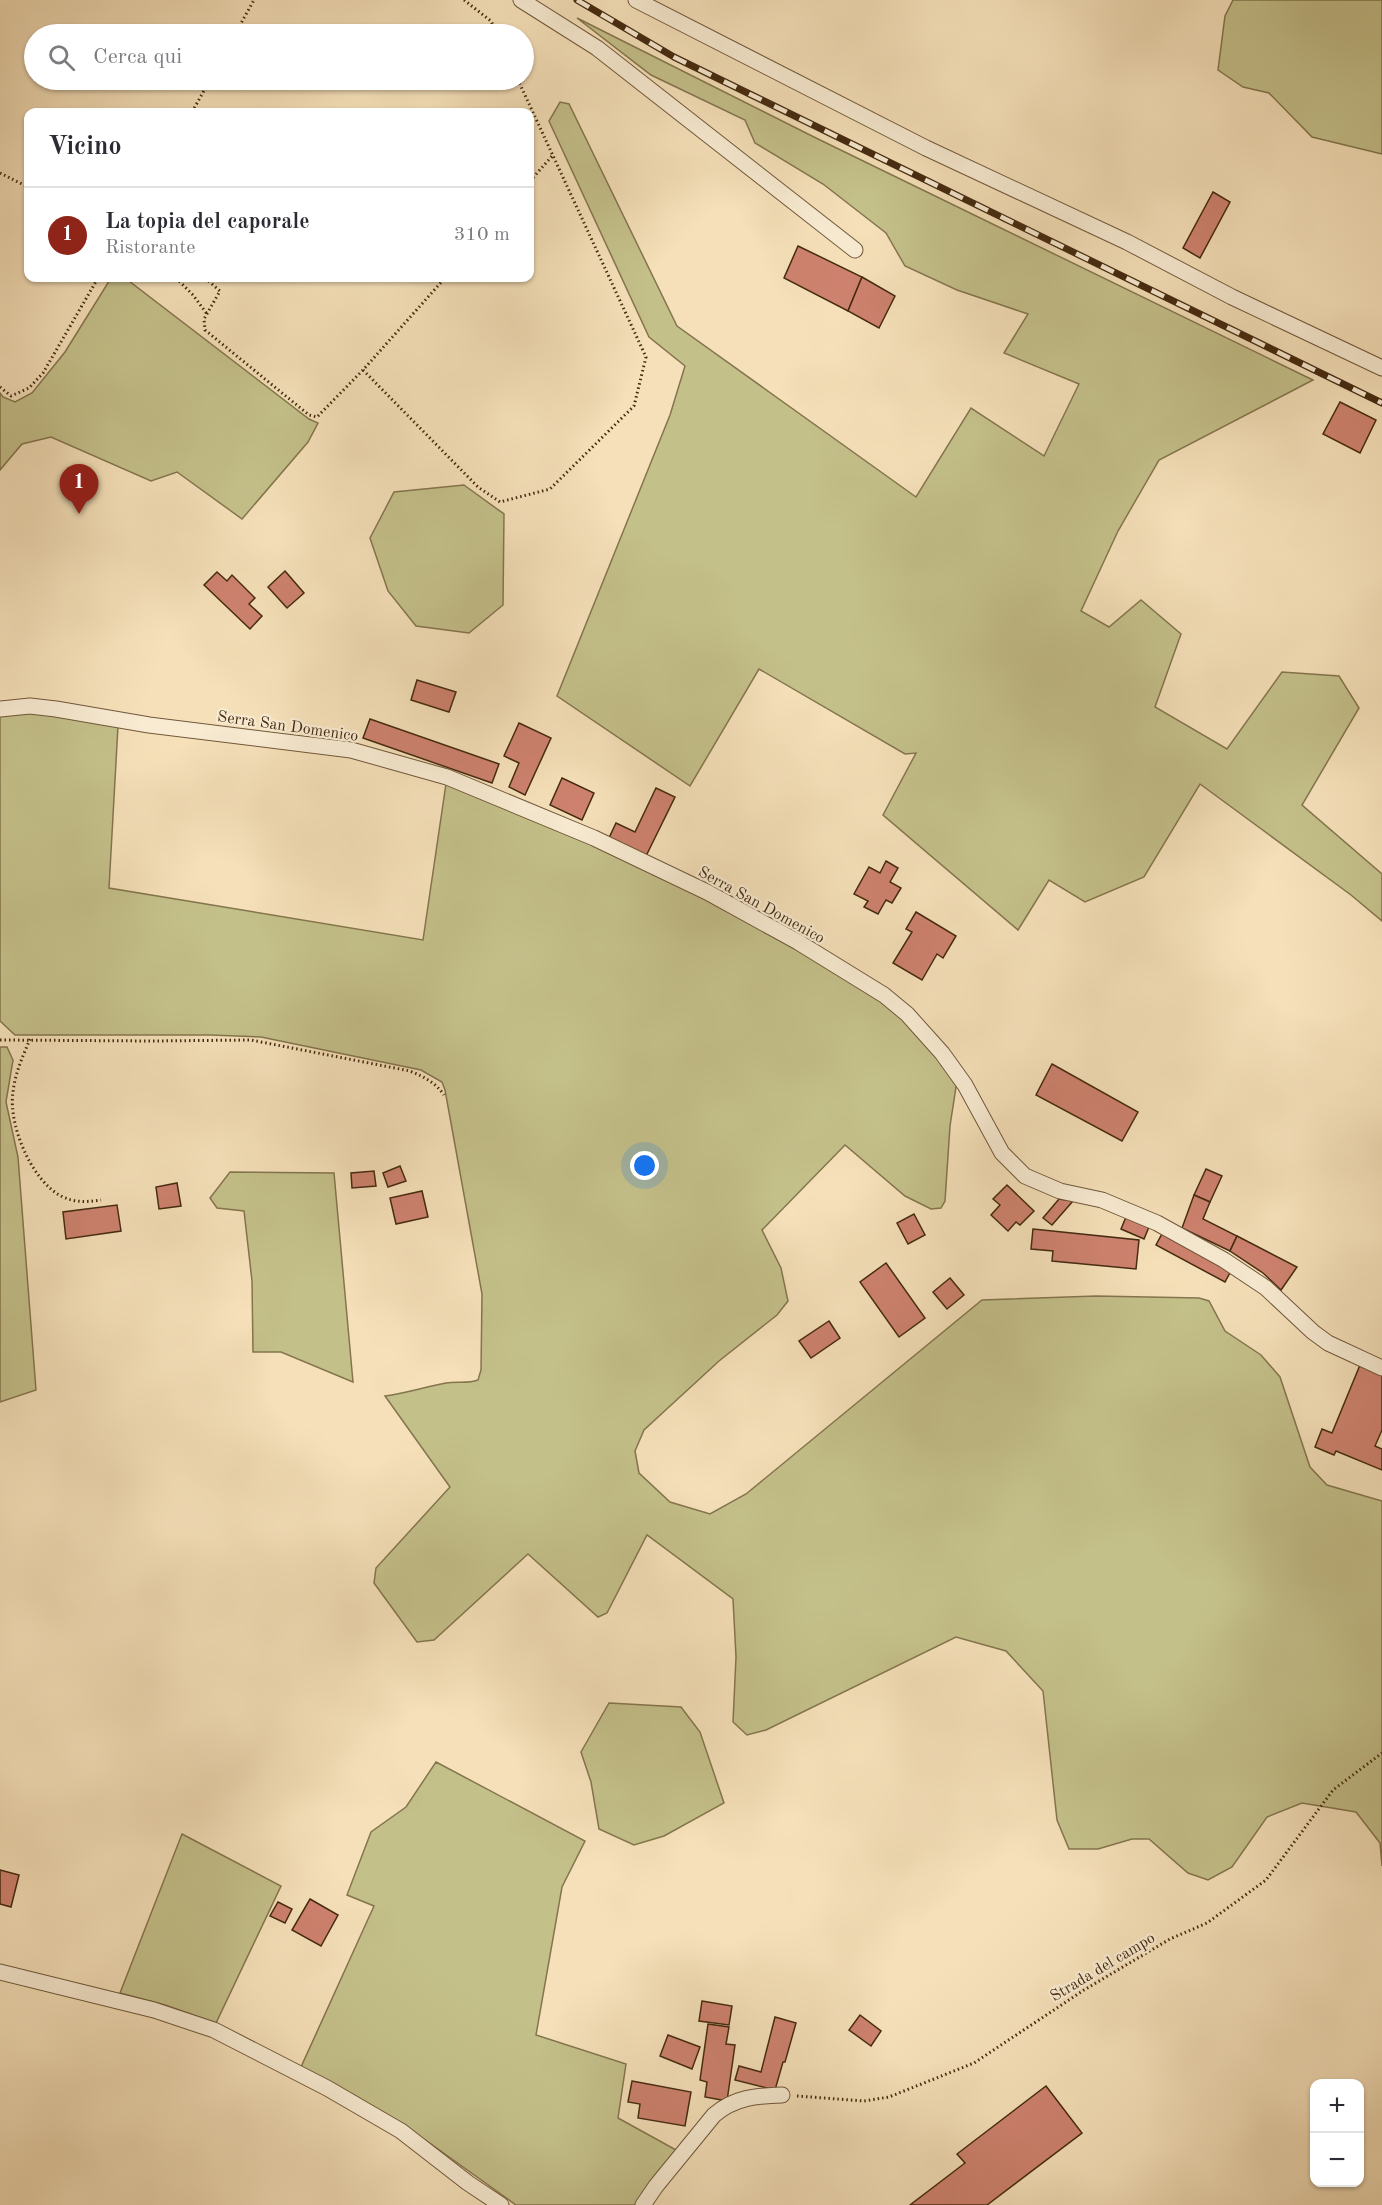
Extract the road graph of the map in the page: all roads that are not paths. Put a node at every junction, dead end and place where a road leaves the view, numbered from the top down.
1 (521, 0) edge
2 (636, 0) edge
3 (855, 250) dead end
4 (1382, 368) edge
5 (0, 709) edge
6 (1382, 1368) edge
7 (0, 1972) edge
8 (782, 2095) road end
9 (501, 2205) edge
10 (643, 2205) edge

1 - 3 street
2 - 4 street
5 - 6 street, Serra San Domenico
7 - 9 street
8 - 10 street

